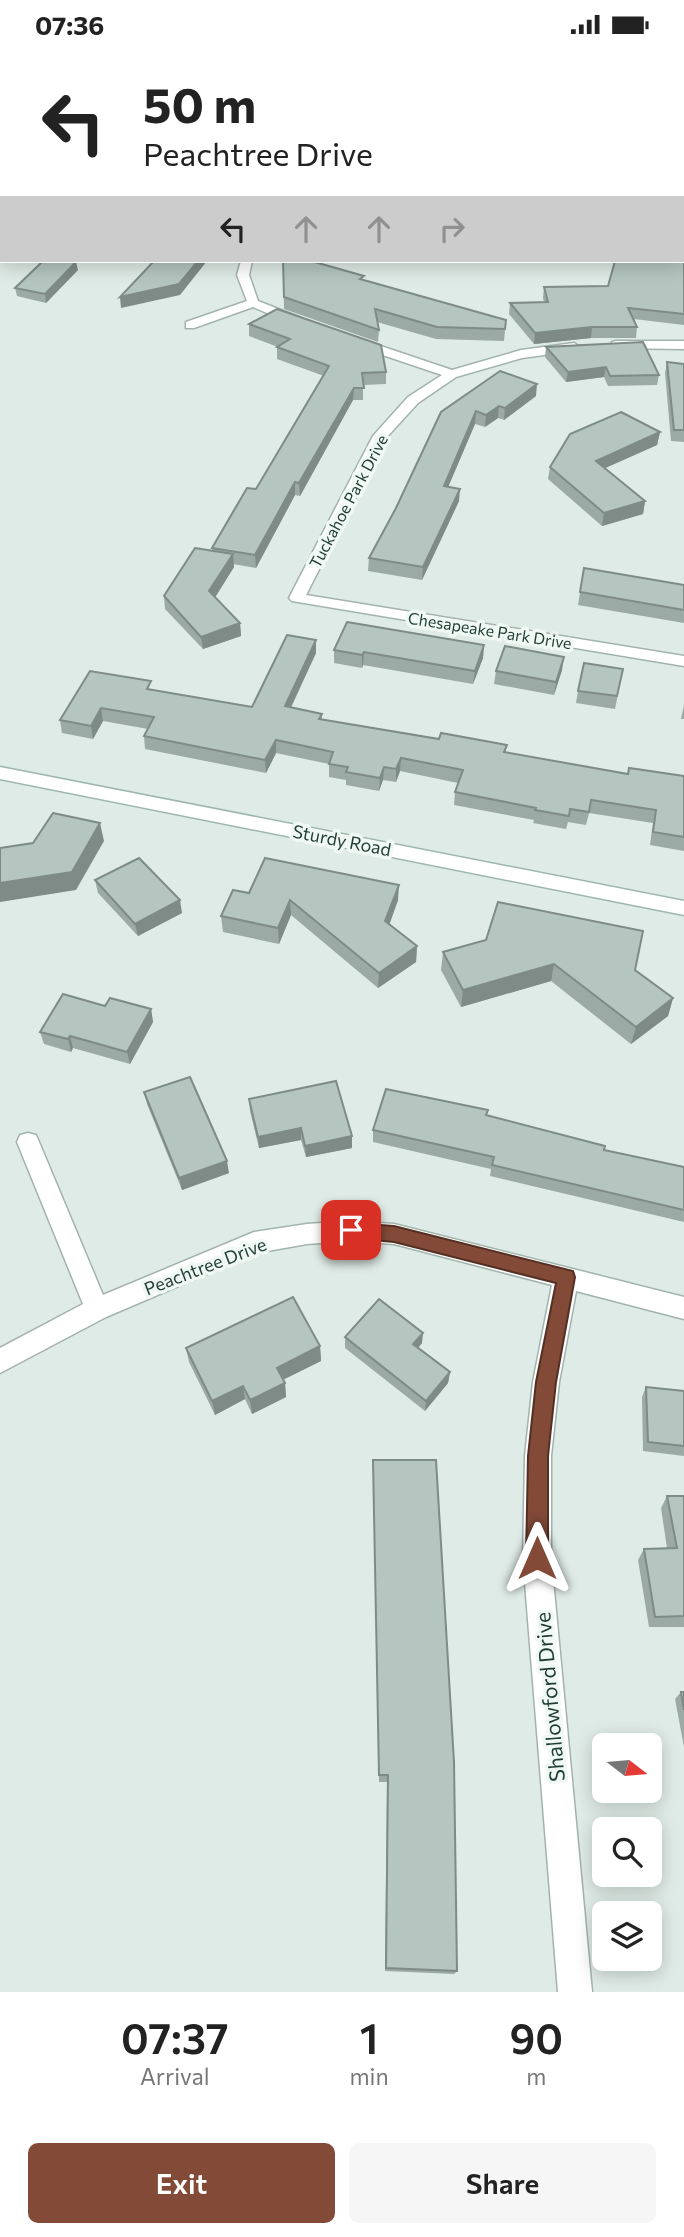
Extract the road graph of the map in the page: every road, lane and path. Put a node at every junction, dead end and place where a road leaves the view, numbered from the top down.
1 (246, 263) edge
2 (253, 303) junction
3 (190, 325) dead end
4 (308, 325) edge
5 (344, 337) edge
6 (684, 345) edge
7 (452, 374) junction
8 (297, 598) joint
9 (684, 661) edge
10 (0, 773) edge
11 (684, 908) edge
12 (28, 1142) dead end
13 (566, 1277) junction
14 (684, 1308) edge
15 (97, 1309) junction
16 (0, 1361) edge
17 (575, 1992) edge

1 - 2 street
2 - 3 street
2 - 4 street
5 - 7 street
6 - 7 street, Tuckahoe Park Drive
7 - 8 street, Tuckahoe Park Drive
8 - 9 street, Chesapeake Park Drive
10 - 11 street, Sturdy Road
12 - 15 street
13 - 14 street, Peachtree Drive
13 - 15 street, Peachtree Drive
13 - 17 street, Shallowford Drive
15 - 16 street, Peachtree Drive

